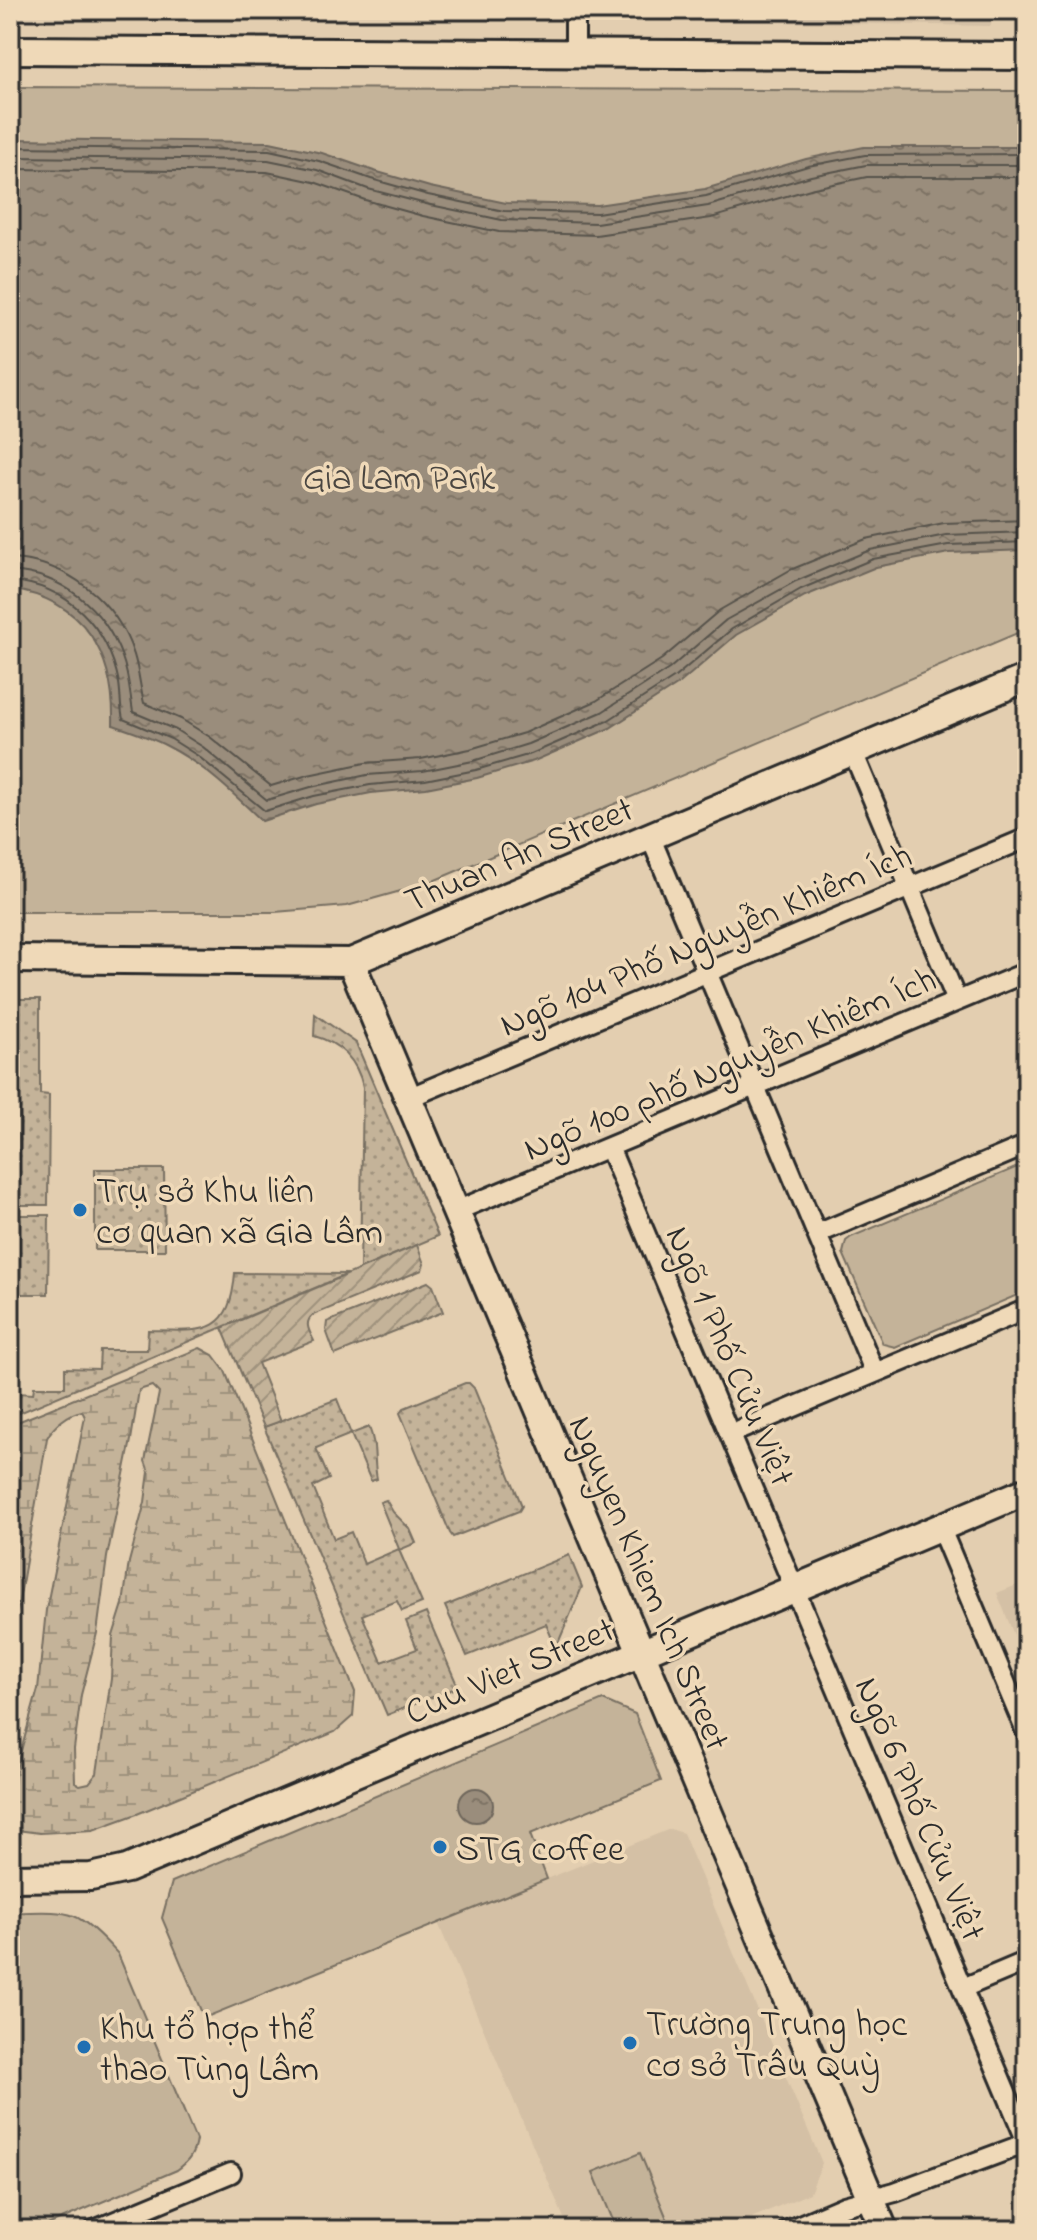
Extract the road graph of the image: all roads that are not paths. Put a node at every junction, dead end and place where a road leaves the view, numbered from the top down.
1 (575, 10) edge
2 (10, 50) edge
3 (575, 54) junction
4 (1027, 56) edge
5 (1027, 678) edge
6 (853, 752) junction
7 (650, 836) junction
8 (1027, 838) edge
9 (910, 887) junction
10 (10, 959) edge
11 (351, 962) junction
12 (707, 972) junction
13 (1027, 972) edge
14 (957, 1001) junction
15 (755, 1086) junction
16 (408, 1098) junction
17 (1027, 1145) edge
18 (609, 1147) junction
19 (456, 1211) junction
20 (817, 1234) junction
21 (1027, 1309) edge
22 (875, 1373) junction
23 (730, 1434) junction
24 (1027, 1491) edge
25 (940, 1527) junction
26 (795, 1589) junction
27 (642, 1653) junction
28 (1027, 1734) edge
29 (10, 1878) edge
30 (1027, 1961) edge
31 (963, 1988) junction
32 (1027, 2142) edge
33 (231, 2173) dead end
34 (871, 2199) junction
35 (94, 2230) edge
36 (788, 2230) edge
37 (884, 2230) edge

1 - 3 street
2 - 3 street
3 - 4 street
5 - 6 street, Thuan An Street
6 - 7 street, Thuan An Street
6 - 9 street
7 - 11 street, Thuan An Street
7 - 12 street
8 - 9 street, Ngõ 104 Phố Nguyễn Khiêm Ích
9 - 12 street, Ngõ 104 Phố Nguyễn Khiêm Ích
9 - 14 street
10 - 11 street, Thuan An Street
11 - 16 street, Nguyen Khiem Ich Street
12 - 15 street
12 - 16 street, Ngõ 104 Phố Nguyễn Khiêm Ích
13 - 14 street, Ngõ 100 phố Nguyễn Khiêm Ích
14 - 15 street, Ngõ 100 phố Nguyễn Khiêm Ích
15 - 18 street, Ngõ 100 phố Nguyễn Khiêm Ích
15 - 20 street
16 - 19 street, Nguyen Khiem Ich Street
17 - 20 street
18 - 19 street, Ngõ 100 phố Nguyễn Khiêm Ích
18 - 23 street, Ngõ 1 Phố Cửu Việt
19 - 27 street, Nguyen Khiem Ich Street
20 - 22 street
21 - 22 street
22 - 23 street
23 - 26 street, Ngõ 1 Phố Cửu Việt
24 - 25 street, Cuu Viet Street
25 - 26 street, Cuu Viet Street
25 - 28 street
26 - 27 street, Cuu Viet Street
26 - 31 street, Ngõ 6 Phố Cửu Việt
27 - 29 street, Cuu Viet Street
27 - 34 street, Nguyen Khiem Ich Street
30 - 31 street
31 - 32 street, Ngõ 6 Phố Cửu Việt
32 - 34 street
33 - 35 street
34 - 36 street
34 - 37 street, Nguyen Khiem Ich Street

